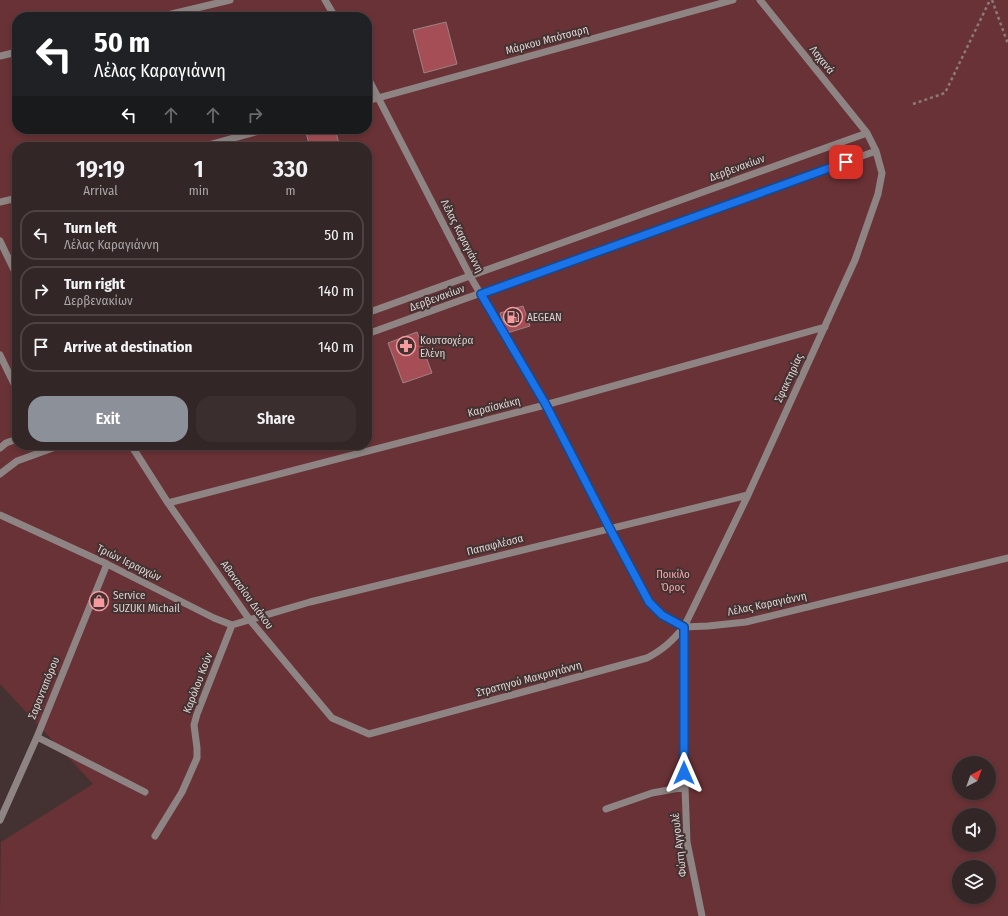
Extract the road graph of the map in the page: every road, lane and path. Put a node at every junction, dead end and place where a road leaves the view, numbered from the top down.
1 (230, 0) edge
2 (325, 0) edge
3 (733, 0) edge
4 (760, 0) edge
5 (991, 0) edge
6 (180, 12) edge
7 (331, 12) edge
8 (1008, 44) edge
9 (12, 53) edge
10 (0, 56) edge
11 (372, 85) edge
12 (379, 98) junction
13 (372, 100) edge
14 (913, 104) dead end
15 (867, 133) junction
16 (248, 134) edge
17 (219, 142) edge
18 (876, 151) junction
19 (12, 199) edge
20 (0, 202) edge
21 (0, 241) edge
22 (12, 266) edge
23 (470, 276) junction
24 (481, 294) junction
25 (372, 311) edge
26 (825, 326) junction
27 (372, 332) edge
28 (0, 356) edge
29 (12, 380) edge
30 (546, 405) junction
31 (12, 441) edge
32 (0, 448) edge
33 (41, 450) edge
34 (134, 450) edge
35 (0, 474) edge
36 (748, 494) junction
37 (168, 503) junction
38 (0, 514) edge
39 (610, 529) junction
40 (1008, 558) edge
41 (107, 564) junction
42 (249, 619) junction
43 (232, 625) junction
44 (684, 627) junction
45 (369, 734) joint
46 (37, 737) junction
47 (685, 787) junction
48 (145, 792) dead end
49 (606, 809) dead end
50 (0, 820) edge
51 (155, 836) dead end
52 (702, 916) edge

1 - 6 street
2 - 7 street
3 - 12 street, Μάρκου Μπότσαρη
4 - 15 street, Λαχανά
5 - 8 path
5 - 14 path
9 - 10 street
11 - 12 street, Λέλας Καραγιάννη
12 - 13 street, Μάρκου Μπότσαρη
12 - 23 street, Λέλας Καραγιάννη
15 - 18 street, Σφακτηρίας
15 - 23 street, Δερβενακίων
16 - 17 street
18 - 24 street, Δερβενακίων
18 - 26 street, Σφακτηρίας
19 - 20 street
21 - 22 street
23 - 24 street, Λέλας Καραγιάννη
23 - 25 street, Δερβενακίων
24 - 27 street, Δερβενακίων
24 - 30 street, Λέλας Καραγιάννη
26 - 30 street, Καραϊσκάκη
26 - 36 street, Σφακτηρίας
28 - 29 street
30 - 37 street, Καραϊσκάκη
30 - 39 street, Λέλας Καραγιάννη
31 - 32 street
33 - 35 street
34 - 37 street, Αθανασίου Διάκου
36 - 39 street, Παπαφλέσσα
36 - 44 street, Σφακτηρίας
37 - 42 street, Αθανασίου Διάκου
38 - 41 street, Τριών Ιεραρχών
39 - 42 street, Παπαφλέσσα
39 - 44 street, Λέλας Καραγιάννη
40 - 44 street, Λέλας Καραγιάννη
41 - 43 street, Τριών Ιεραρχών
41 - 46 street, Σαρανταπόρου
42 - 43 street
42 - 45 street, Αθανασίου Διάκου
43 - 51 street, Καρόλου Κούν
44 - 45 street, Στρατηγού Μακρυγιάννη
44 - 47 street, Φώτη Αγγουλέ
46 - 48 street
46 - 50 street, Σαρανταπόρου
47 - 49 street
47 - 52 street, Φώτη Αγγουλέ

